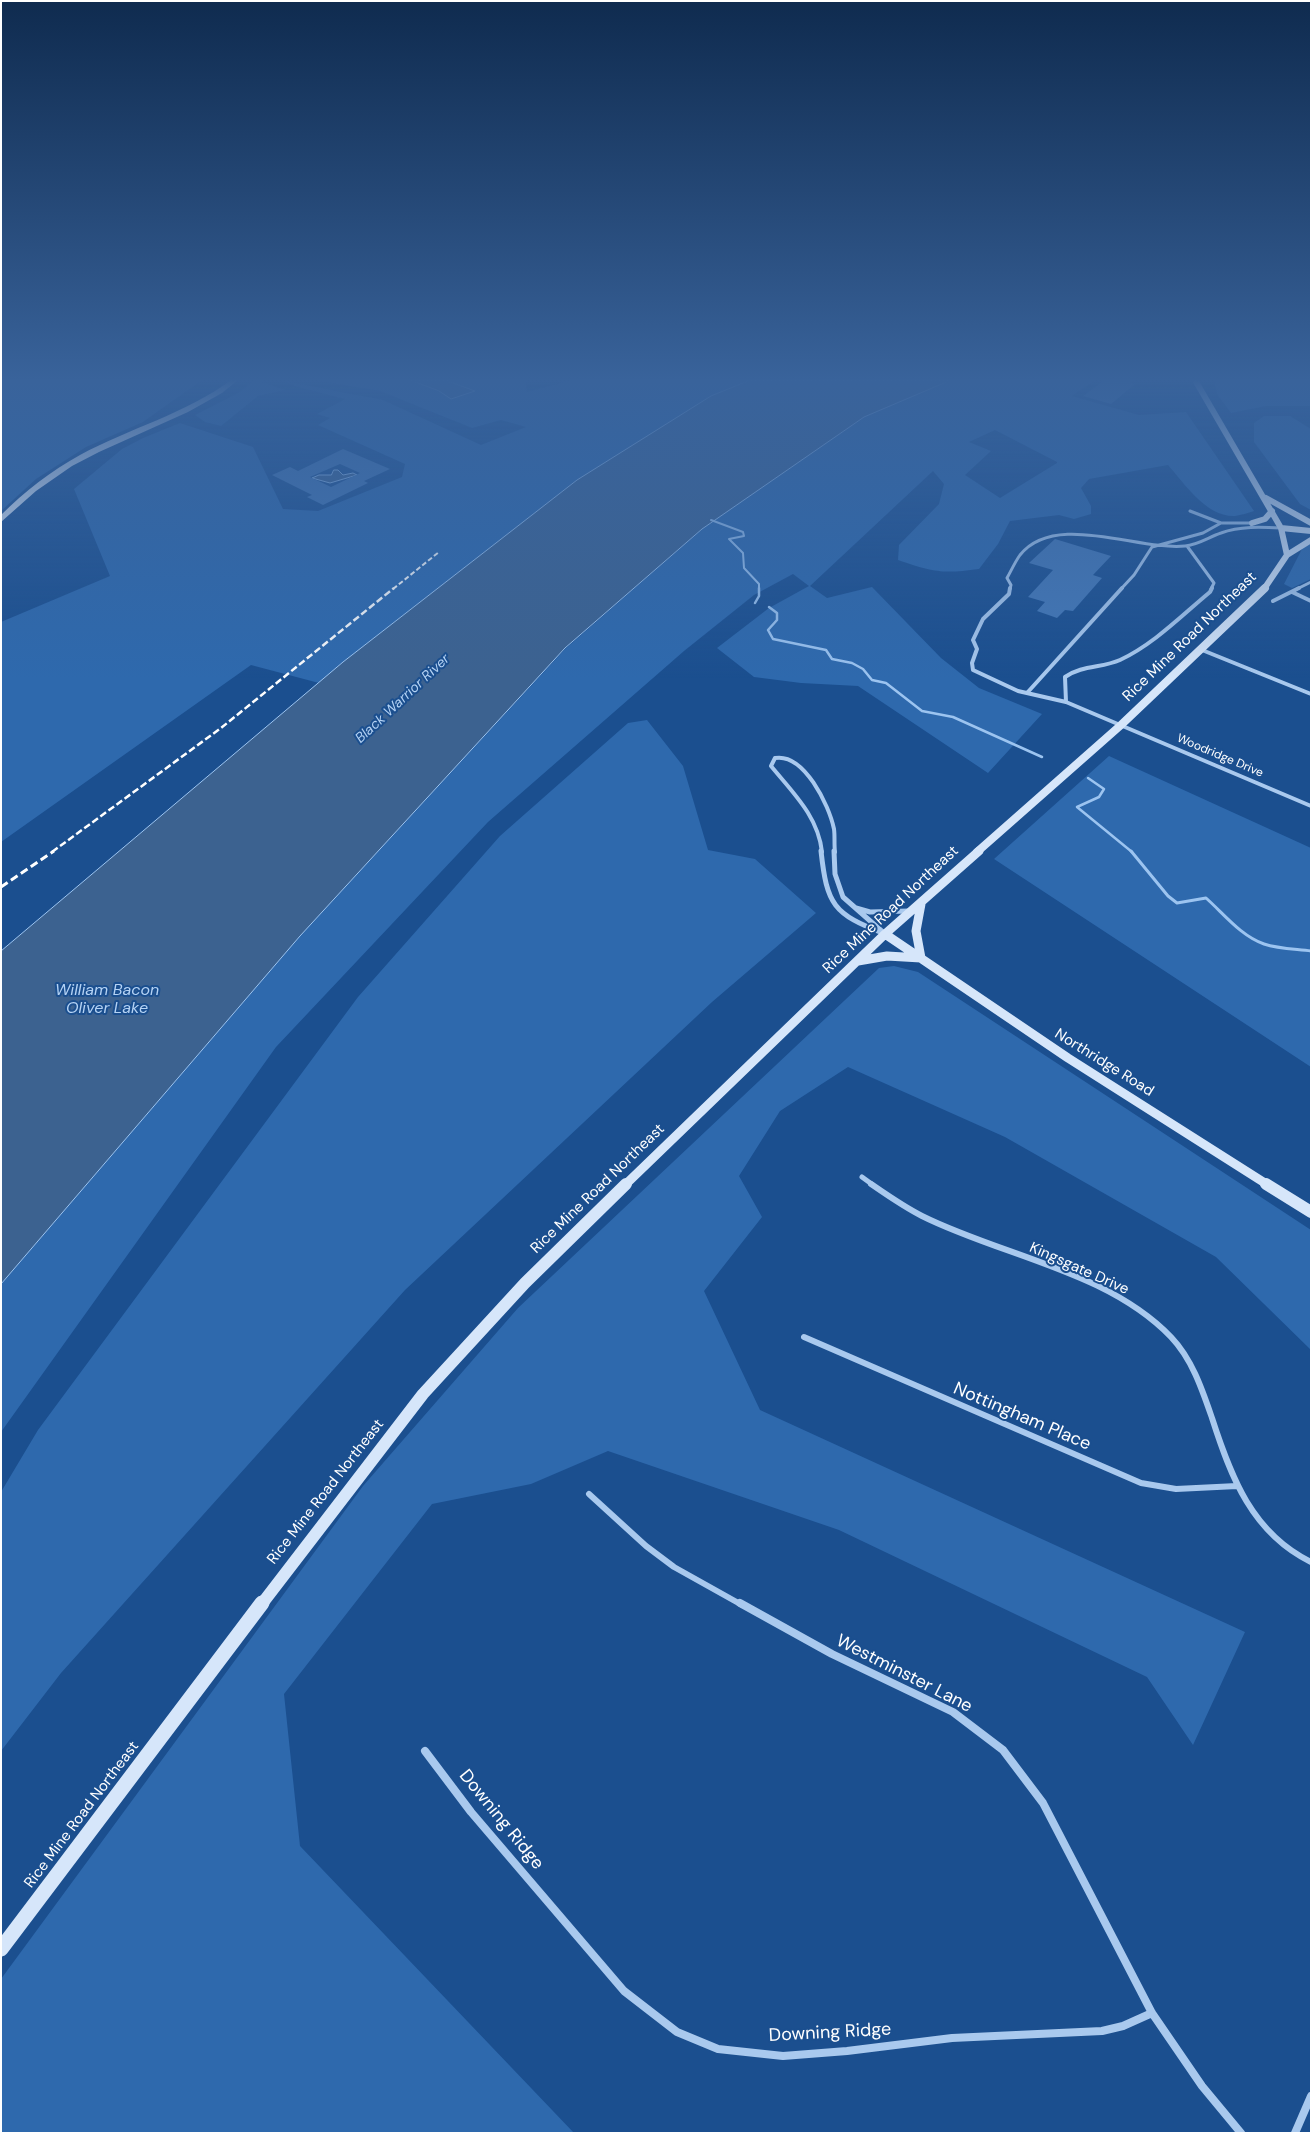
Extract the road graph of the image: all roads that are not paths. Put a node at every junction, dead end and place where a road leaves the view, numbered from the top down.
1 (46, 480) edge
2 (1255, 480) edge
3 (1266, 498) junction
4 (1190, 511) dead end
5 (1272, 511) junction
6 (1, 520) edge
7 (1221, 522) junction
8 (1252, 523) junction
9 (1311, 523) edge
10 (1281, 528) junction
11 (1311, 531) edge
12 (1311, 540) edge
13 (1187, 546) junction
14 (1152, 547) junction
15 (1287, 555) junction
16 (1311, 582) edge
17 (1292, 592) junction
18 (1273, 601) dead end
19 (1311, 601) edge
20 (1202, 650) junction
21 (1027, 694) junction
22 (1311, 694) edge
23 (1066, 702) junction
24 (1121, 725) junction
25 (1311, 806) edge
26 (920, 904) junction
27 (852, 906) junction
28 (912, 911) junction
29 (885, 934) junction
30 (921, 958) junction
31 (858, 961) junction
32 (862, 1177) dead end
33 (1311, 1212) edge
34 (804, 1337) dead end
35 (1237, 1486) junction
36 (589, 1494) dead end
37 (1311, 1562) edge
38 (425, 1751) dead end
39 (1, 1949) edge
40 (1152, 2013) junction
41 (1311, 2096) edge
42 (1241, 2133) edge
43 (1295, 2133) edge

1 - 6 main road
2 - 3 main road
3 - 5 main road
3 - 9 main road
4 - 7 street
5 - 8 main road
5 - 10 main road
7 - 8 street
7 - 14 street
8 - 10 street
10 - 11 main road
10 - 13 street
10 - 15 main road
12 - 15 main road
13 - 14 street
13 - 23 street
14 - 21 street
14 - 21 street, Woodridge Drive
15 - 20 main road, Rice Mine Road Northeast
16 - 17 street
17 - 18 street
17 - 19 street
20 - 22 street
20 - 24 main road, Rice Mine Road Northeast
21 - 23 street, Woodridge Drive
23 - 24 street, Woodridge Drive
24 - 25 street, Woodridge Drive
24 - 26 main road, Rice Mine Road Northeast
26 - 28 main road, Rice Mine Road Northeast
26 - 30 main road
27 - 28 street
27 - 29 street
27 - 29 street
28 - 29 main road, Rice Mine Road Northeast
29 - 30 main road, Northridge Road
29 - 31 main road, Rice Mine Road Northeast
30 - 31 main road
30 - 33 main road, Northridge Road
31 - 39 main road, Rice Mine Road Northeast
32 - 35 street, Kingsgate Drive
34 - 35 street, Nottingham Place
35 - 37 street, Kingsgate Drive
36 - 40 street, Westminster Lane
38 - 40 street, Downing Ridge
40 - 42 street, Westminster Lane
41 - 43 street

